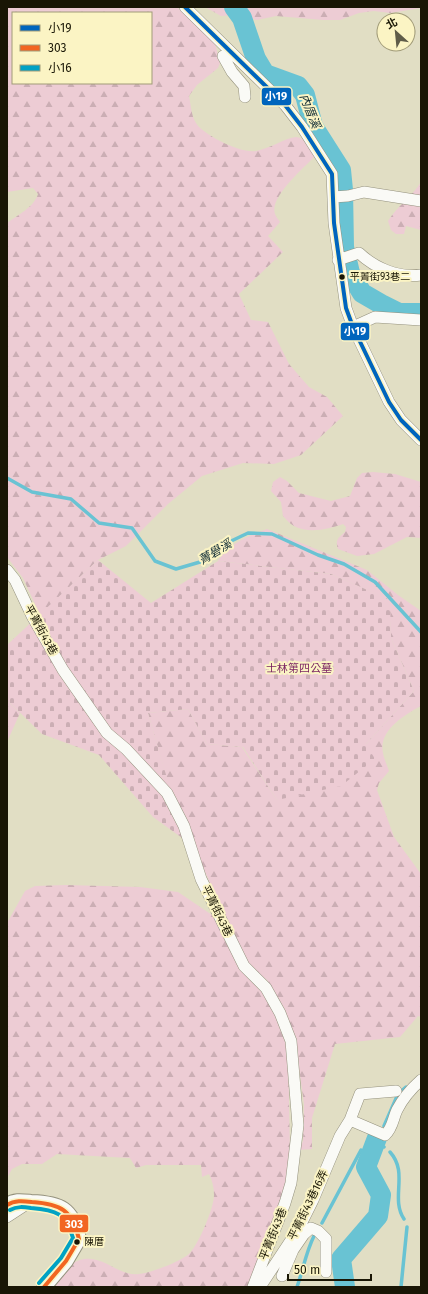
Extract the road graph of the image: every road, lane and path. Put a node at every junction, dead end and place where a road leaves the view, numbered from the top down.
1 (185, 7) edge
2 (234, 56) junction
3 (245, 97) dead end
4 (334, 197) junction
5 (421, 201) edge
6 (338, 260) junction
7 (421, 275) edge
8 (421, 320) edge
9 (353, 327) junction
10 (421, 440) edge
11 (7, 570) edge
12 (421, 1080) edge
13 (396, 1091) dead end
14 (350, 1120) junction
15 (30, 1202) junction
16 (7, 1205) edge
17 (7, 1217) edge
18 (290, 1249) junction
19 (326, 1272) dead end
20 (282, 1276) dead end
21 (44, 1287) edge
22 (253, 1287) edge
23 (260, 1287) edge

1 - 2 street
2 - 3 street
2 - 4 street
4 - 5 street
4 - 6 street
6 - 7 street
6 - 9 street
8 - 9 street
9 - 10 street
11 - 22 street, 平菁街43巷
12 - 14 street
13 - 14 street, 平菁街43巷16弄
14 - 18 street, 平菁街43巷16弄
15 - 16 street
15 - 17 street
15 - 21 street
18 - 19 street
18 - 20 street
18 - 23 street, 平菁街43巷16弄

